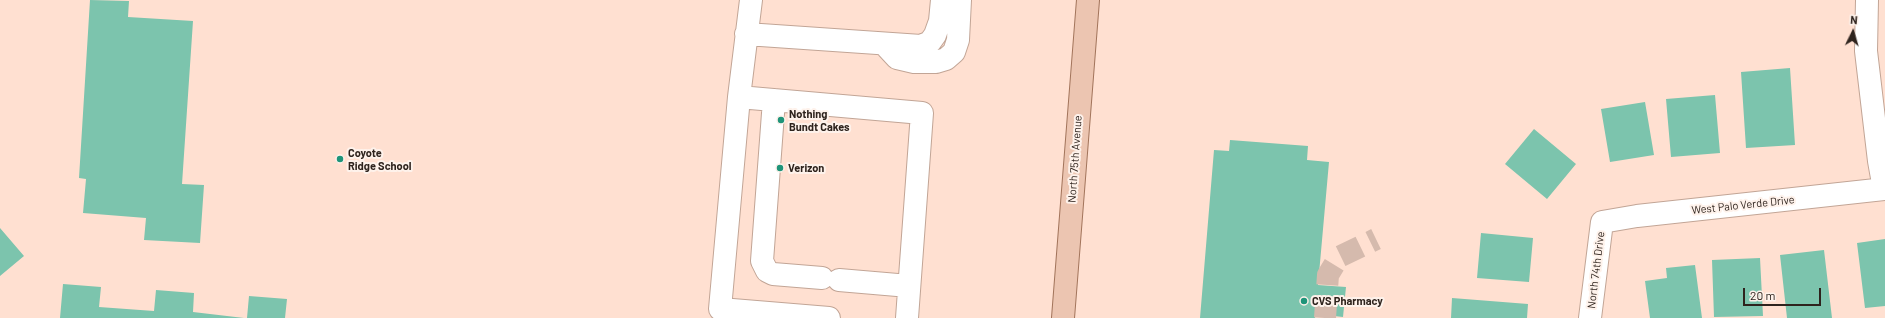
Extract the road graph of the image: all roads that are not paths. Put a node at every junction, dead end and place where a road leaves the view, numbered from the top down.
1 (751, 0) edge
2 (942, 0) edge
3 (960, 0) edge
4 (1088, 0) edge
5 (1867, 0) edge
6 (746, 34) junction
7 (884, 44) junction
8 (739, 96) junction
9 (774, 100) junction
10 (1885, 189) edge
11 (1602, 222) joint
12 (909, 286) junction
13 (719, 314) edge
14 (829, 318) edge
15 (907, 318) edge
16 (1063, 318) edge
17 (1590, 318) edge

1 - 6 street
2 - 7 street
3 - 7 street
4 - 16 main road, North 75th Avenue
5 - 10 street
6 - 7 street
6 - 8 street
8 - 9 street
8 - 13 street
9 - 12 street
9 - 12 street
10 - 11 street, West Palo Verde Drive
11 - 17 street, North 74th Drive
12 - 15 street
13 - 14 street

